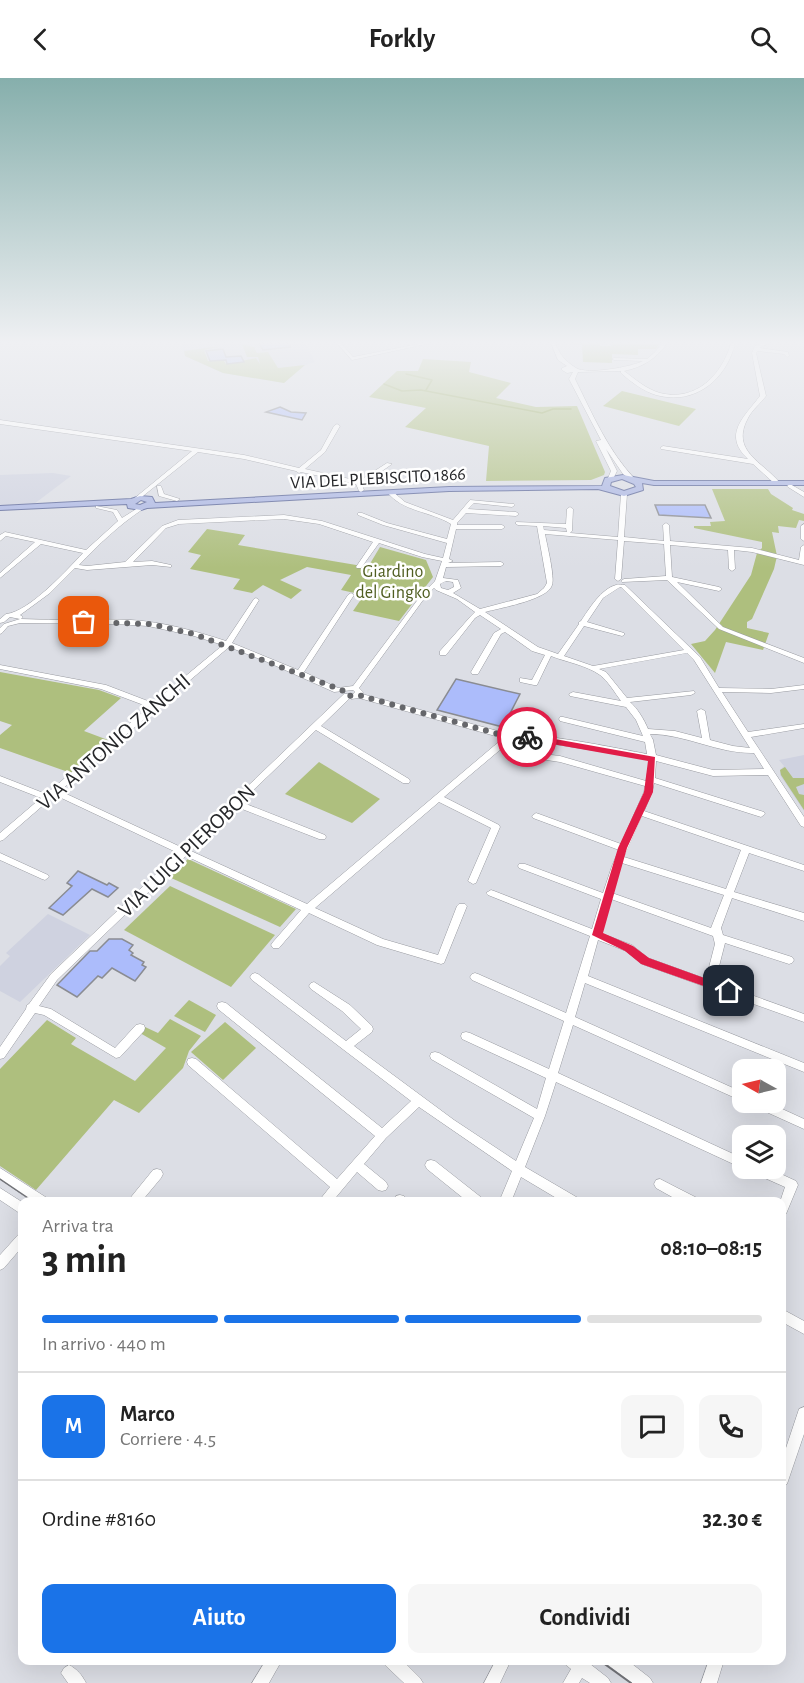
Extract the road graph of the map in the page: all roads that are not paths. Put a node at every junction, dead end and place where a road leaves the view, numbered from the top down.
1 (587, 418) edge
2 (593, 418) edge
3 (744, 418) edge
4 (0, 422) edge
5 (337, 426) dead end
6 (663, 448) dead end
7 (196, 452) junction
8 (754, 462) junction
9 (389, 464) dead end
10 (298, 471) junction
11 (633, 479) junction
12 (609, 483) junction
13 (777, 483) junction
14 (161, 484) junction
15 (804, 484) edge
16 (790, 486) junction
17 (360, 487) junction
18 (639, 490) junction
19 (390, 492) junction
20 (624, 494) junction
21 (804, 495) edge
22 (177, 499) junction
23 (133, 503) junction
24 (147, 503) junction
25 (512, 505) dead end
26 (98, 507) junction
27 (570, 509) dead end
28 (0, 510) edge
29 (465, 511) junction
30 (360, 514) dead end
31 (516, 514) dead end
32 (119, 519) junction
33 (518, 523) dead end
34 (803, 524) edge
35 (454, 525) junction
36 (666, 525) dead end
37 (114, 526) junction
38 (570, 526) junction
39 (502, 527) dead end
40 (540, 528) junction
41 (569, 534) junction
42 (3, 536) edge
43 (620, 538) junction
44 (804, 539) edge
45 (377, 541) junction
46 (39, 542) junction
47 (450, 542) junction
48 (667, 543) junction
49 (804, 547) edge
50 (730, 548) junction
51 (87, 552) junction
52 (448, 560) junction
53 (803, 563) edge
54 (127, 564) junction
55 (501, 564) dead end
56 (73, 566) junction
57 (169, 566) dead end
58 (359, 567) dead end
59 (732, 569) dead end
60 (0, 576) edge
61 (669, 578) junction
62 (437, 582) junction
63 (621, 583) junction
64 (457, 585) junction
65 (718, 589) dead end
66 (443, 591) junction
67 (351, 595) dead end
68 (423, 599) junction
69 (256, 600) dead end
70 (470, 606) junction
71 (479, 612) junction
72 (18, 618) junction
73 (3, 622) edge
74 (581, 624) junction
75 (506, 629) junction
76 (0, 632) edge
77 (622, 634) dead end
78 (227, 645) junction
79 (689, 651) junction
80 (443, 653) dead end
81 (549, 654) junction
82 (559, 658) junction
83 (804, 661) edge
84 (0, 667) edge
85 (592, 668) junction
86 (475, 672) dead end
87 (299, 674) junction
88 (523, 680) dead end
89 (804, 687) edge
90 (717, 690) junction
91 (356, 692) junction
92 (691, 693) dead end
93 (345, 694) junction
94 (573, 694) dead end
95 (628, 703) junction
96 (153, 706) junction
97 (701, 711) dead end
98 (563, 719) dead end
99 (316, 726) junction
100 (804, 726) edge
101 (646, 731) junction
102 (747, 735) junction
103 (503, 739) junction
104 (650, 740) junction
105 (706, 740) junction
106 (756, 750) junction
107 (543, 758) dead end
108 (652, 759) junction
109 (770, 772) junction
110 (0, 779) edge
111 (406, 781) dead end
112 (651, 783) junction
113 (52, 795) junction
114 (438, 798) junction
115 (235, 803) junction
116 (639, 812) junction
117 (761, 814) dead end
118 (536, 816) dead end
119 (804, 824) edge
120 (322, 837) dead end
121 (0, 838) edge
122 (622, 848) junction
123 (746, 849) junction
124 (185, 851) junction
125 (0, 856) edge
126 (619, 859) junction
127 (522, 866) dead end
128 (804, 868) edge
129 (45, 877) dead end
130 (473, 881) dead end
131 (491, 893) dead end
132 (728, 894) junction
133 (608, 897) junction
134 (462, 906) dead end
135 (307, 909) junction
136 (804, 917) edge
137 (597, 935) junction
138 (718, 936) junction
139 (276, 945) dead end
140 (789, 960) dead end
141 (255, 977) dead end
142 (475, 977) dead end
143 (583, 978) junction
144 (710, 984) junction
145 (314, 986) dead end
146 (222, 1006) dead end
147 (31, 1008) junction
148 (804, 1018) edge
149 (569, 1020) junction
150 (140, 1028) dead end
151 (466, 1036) dead end
152 (346, 1046) junction
153 (0, 1055) edge
154 (435, 1056) dead end
155 (192, 1062) dead end
156 (804, 1068) edge
157 (553, 1077) junction
158 (732, 1093) edge
159 (419, 1100) junction
160 (780, 1113) edge
161 (540, 1116) junction
162 (804, 1124) edge
163 (382, 1135) junction
164 (732, 1158) edge
165 (356, 1165) junction
166 (431, 1165) dead end
167 (520, 1171) junction
168 (0, 1173) edge
169 (157, 1174) dead end
170 (779, 1179) edge
171 (660, 1184) dead end
172 (337, 1186) junction
173 (382, 1186) dead end
174 (0, 1193) edge
175 (36, 1197) edge
176 (137, 1197) edge
177 (328, 1197) edge
178 (472, 1197) edge
179 (507, 1197) edge
180 (565, 1197) edge
181 (684, 1197) edge
182 (786, 1200) edge
183 (18, 1205) edge
184 (18, 1244) edge
185 (0, 1264) edge
186 (786, 1317) edge
187 (804, 1328) edge
188 (804, 1414) edge
189 (786, 1467) edge
190 (273, 1665) edge
191 (395, 1665) edge
192 (501, 1665) edge
193 (575, 1665) edge
194 (576, 1665) edge
195 (620, 1665) edge
196 (715, 1665) edge
197 (260, 1683) edge
198 (415, 1683) edge
199 (492, 1683) edge
200 (571, 1683) edge
201 (603, 1683) edge
202 (645, 1683) edge
203 (709, 1683) edge

1 - 12 street
2 - 11 street
3 - 8 street
4 - 7 street
5 - 10 street
6 - 8 street
7 - 10 street
7 - 14 street
8 - 13 street
9 - 17 street
10 - 17 street
11 - 12 main road
11 - 13 main road
11 - 18 main road
12 - 17 main road, VIA DEL PLEBISCITO 1866
12 - 19 main road, VIA DEL PLEBISCITO 1866
12 - 20 main road
13 - 15 main road
14 - 22 street
14 - 23 street
14 - 24 street
15 - 16 main road
16 - 18 main road
16 - 21 street
17 - 22 main road, VIA DEL PLEBISCITO 1866
18 - 20 main road
19 - 24 main road, VIA DEL PLEBISCITO 1866
19 - 35 street
20 - 43 street
22 - 24 main road, VIA DEL PLEBISCITO 1866
23 - 24 main road
23 - 26 main road
23 - 28 main road
23 - 32 street
24 - 37 street
25 - 29 street
26 - 28 main road
26 - 32 street
27 - 38 street
29 - 31 street
29 - 35 street
30 - 47 street
32 - 37 street
33 - 40 street
34 - 44 street
35 - 39 street
35 - 47 street
36 - 48 street
37 - 51 street
38 - 40 street
38 - 41 street
40 - 41 street
40 - 71 street
41 - 43 street
42 - 46 street
43 - 48 street
43 - 63 street
45 - 52 street
45 - 54 street
45 - 58 street
46 - 51 street
46 - 60 street
47 - 52 street
48 - 50 street
48 - 61 street
49 - 53 street
50 - 53 street
50 - 59 street
51 - 56 street
52 - 55 street
52 - 62 street
52 - 64 street
54 - 56 street
54 - 57 street
56 - 72 street
61 - 63 street
61 - 65 street
61 - 83 street
62 - 64 street
62 - 66 street
62 - 68 street
63 - 74 street
63 - 79 street
64 - 66 street
64 - 70 street
66 - 68 street
66 - 70 street
67 - 87 street
68 - 91 street
69 - 78 street, VIA ANTONIO ZANCHI
70 - 71 street
71 - 75 street
71 - 80 street
72 - 73 street
72 - 78 street
73 - 76 street
74 - 77 street
74 - 82 street
75 - 81 street
75 - 86 street
78 - 87 street
78 - 96 street, VIA ANTONIO ZANCHI
79 - 85 street
79 - 90 street
81 - 82 street
81 - 88 street
82 - 85 street
84 - 96 street
85 - 95 street
87 - 93 street
89 - 90 street
90 - 102 street
91 - 93 street
91 - 103 street
92 - 95 street
93 - 99 street, VIA LUIGI PIEROBON
94 - 95 street
95 - 101 street
96 - 113 street, VIA ANTONIO ZANCHI
97 - 105 street
98 - 104 street
99 - 111 street
99 - 115 street, VIA LUIGI PIEROBON
100 - 102 street
101 - 104 street
101 - 105 street
102 - 106 street
103 - 108 street
103 - 114 street
104 - 108 street
105 - 106 street
106 - 109 street
107 - 112 street
108 - 109 street
108 - 112 street
109 - 119 street
110 - 113 street
112 - 116 street
112 - 117 street
113 - 121 street, VIA ANTONIO ZANCHI
113 - 124 street
114 - 130 street
114 - 135 street
115 - 120 street
115 - 124 street, VIA LUIGI PIEROBON
116 - 122 street
116 - 123 street
118 - 122 street
122 - 126 street
123 - 128 street
123 - 132 street
124 - 135 street
124 - 147 street, VIA LUIGI PIEROBON
125 - 129 street
126 - 132 street
126 - 133 street
127 - 133 street
131 - 137 street
132 - 136 street
132 - 138 street
133 - 137 street
133 - 138 street
134 - 135 street
135 - 139 street
137 - 143 street
137 - 144 street
138 - 140 street
138 - 144 street
141 - 152 street
142 - 149 street
143 - 149 street
143 - 156 street
144 - 148 street
145 - 152 street
146 - 163 street
147 - 150 street
147 - 153 street, VIA LUIGI PIEROBON
149 - 157 street
149 - 158 street
151 - 157 street
152 - 159 street
154 - 161 street
155 - 172 street
157 - 161 street
157 - 164 street
159 - 163 street
159 - 167 street
160 - 162 street
161 - 167 street
163 - 165 street
165 - 172 street
165 - 173 street
166 - 178 street
167 - 179 street
167 - 180 street
168 - 175 street
169 - 176 street
170 - 182 street
171 - 181 street
172 - 177 street
174 - 183 street
184 - 185 street
186 - 187 street
188 - 189 street
190 - 197 street
191 - 198 street
192 - 199 street
193 - 200 street
194 - 201 street
195 - 202 street
196 - 203 street

